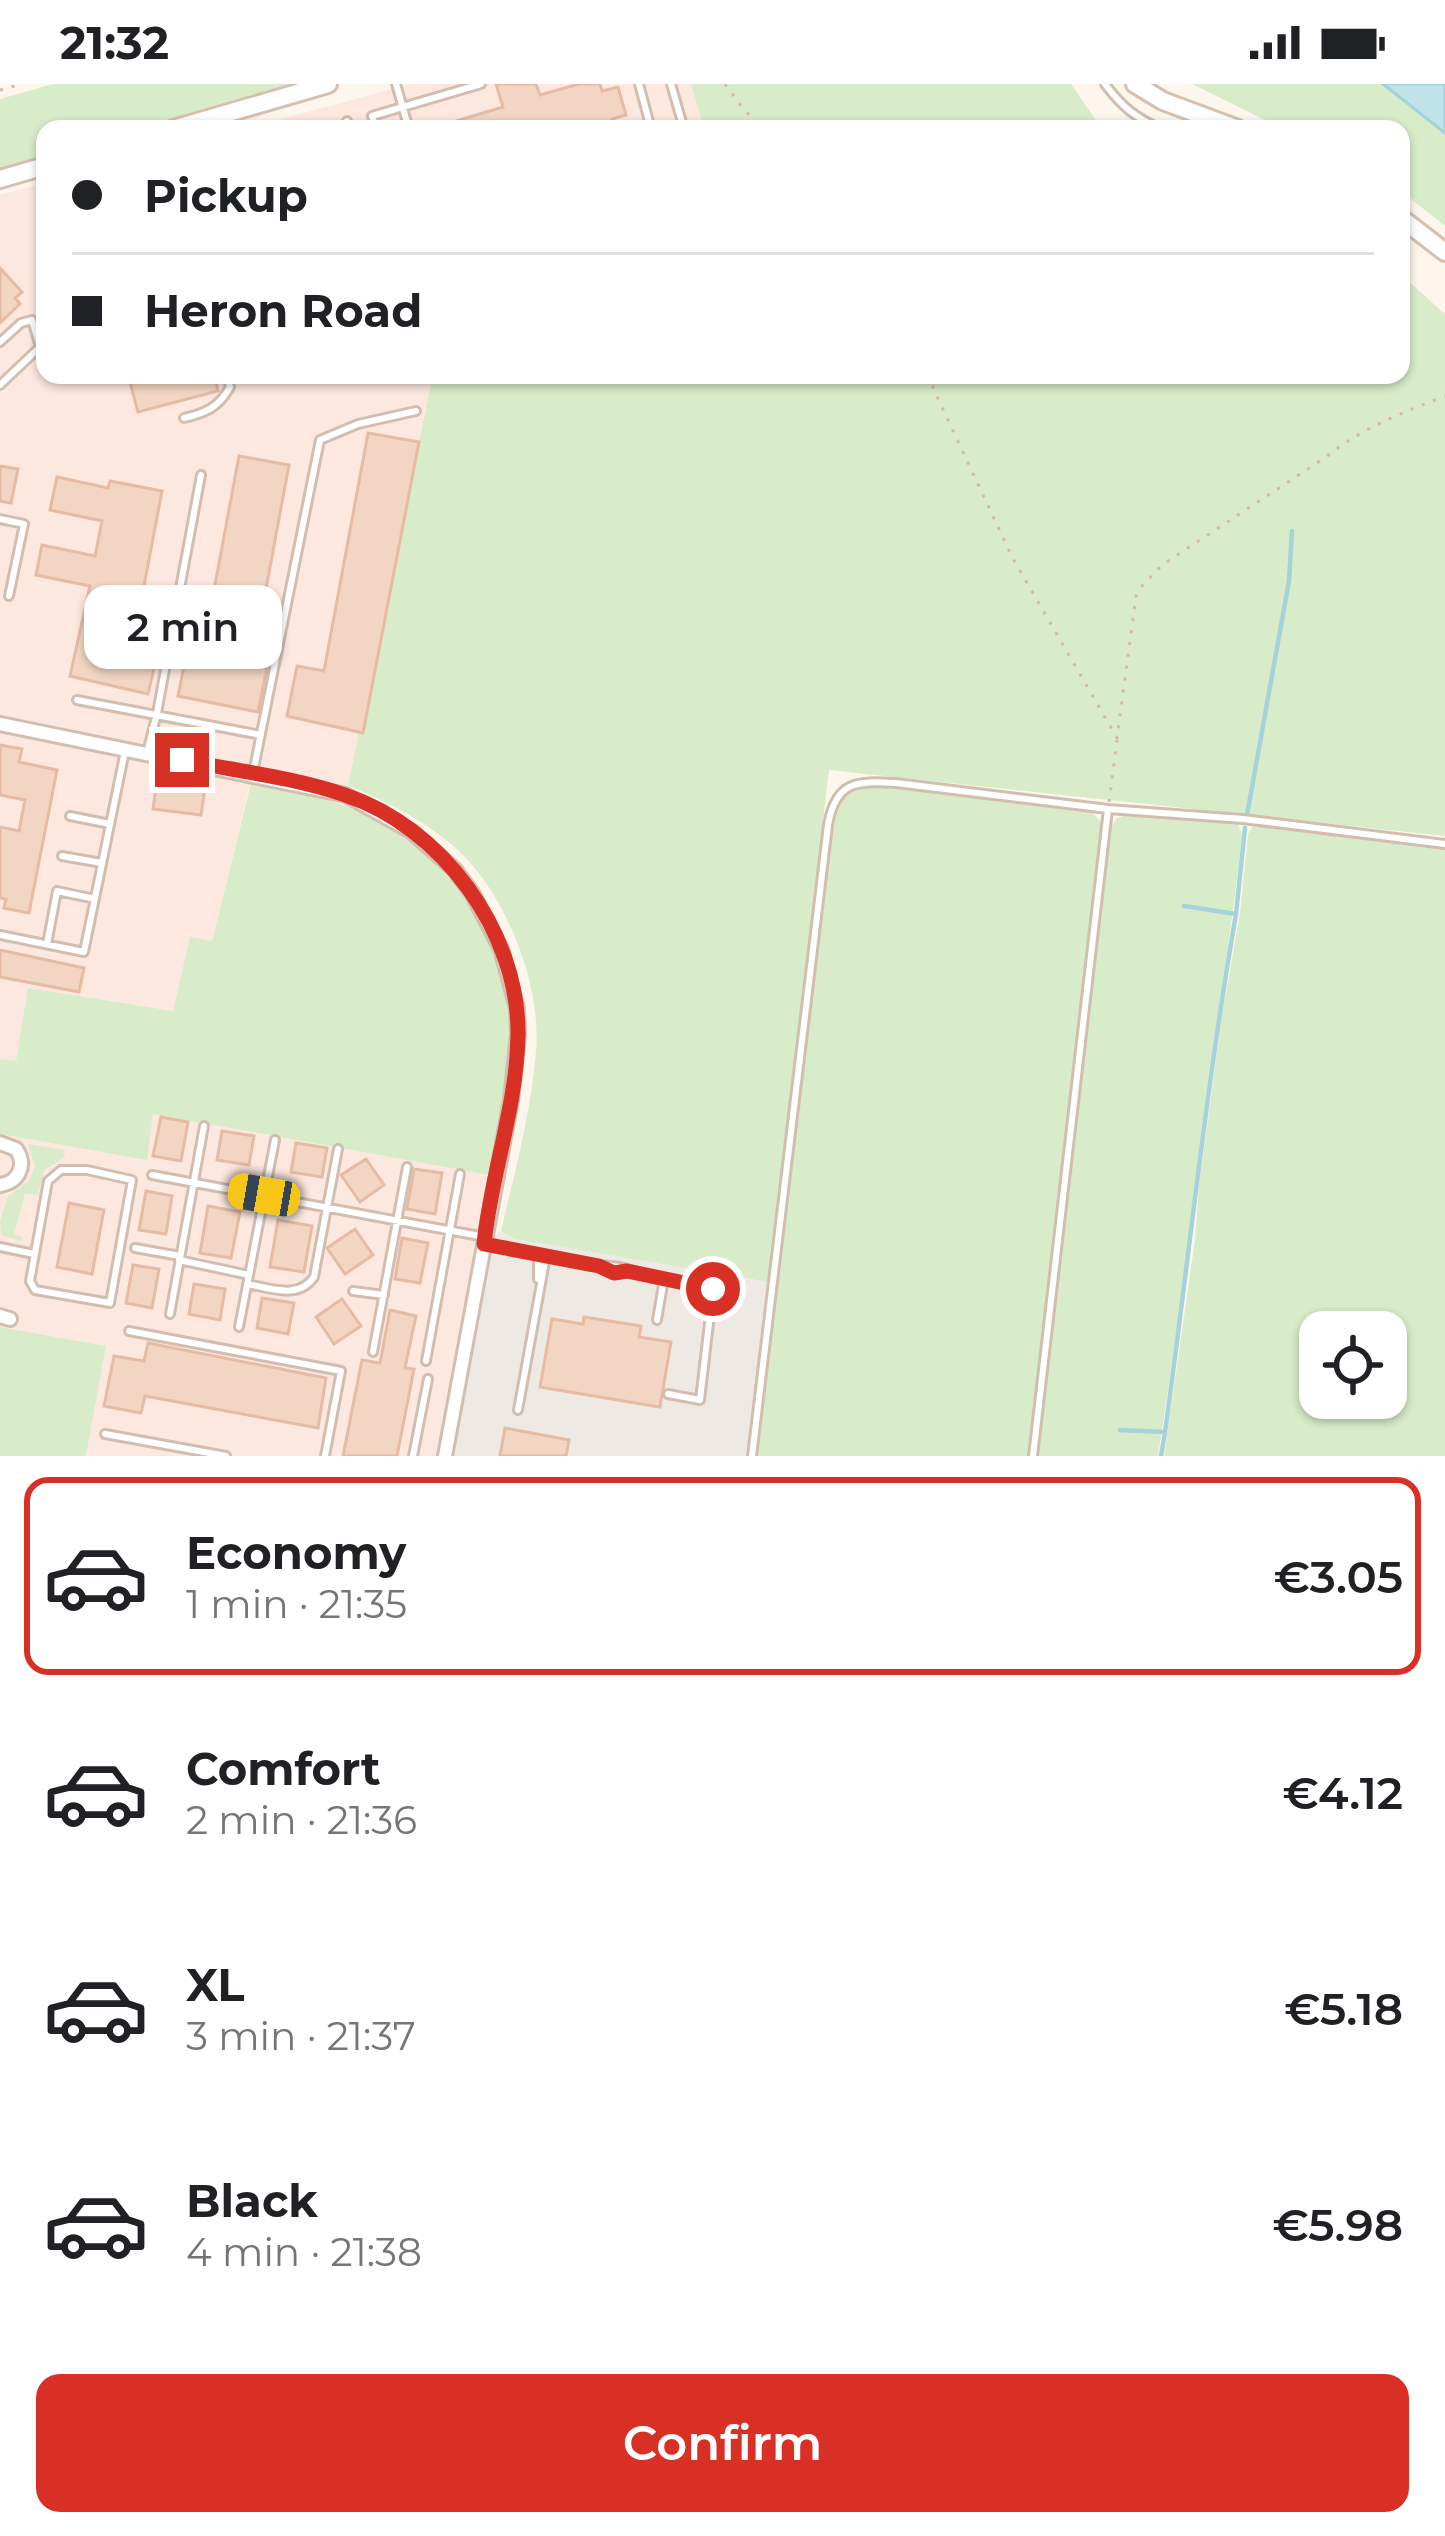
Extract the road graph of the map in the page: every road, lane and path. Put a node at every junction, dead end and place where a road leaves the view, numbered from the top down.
1 (22, 84) edge
2 (328, 84) edge
3 (396, 84) edge
4 (481, 84) edge
5 (639, 84) edge
6 (671, 84) edge
7 (725, 84) edge
8 (1106, 84) edge
9 (0, 90) edge
10 (1150, 91) edge
11 (404, 107) junction
12 (213, 120) edge
13 (373, 120) edge
14 (407, 120) edge
15 (649, 120) edge
16 (681, 120) edge
17 (755, 120) edge
18 (1141, 120) edge
19 (1187, 120) edge
20 (1217, 120) edge
21 (36, 169) edge
22 (0, 179) edge
23 (1410, 225) edge
24 (1445, 252) edge
25 (36, 334) edge
26 (0, 342) edge
27 (36, 351) edge
28 (229, 384) edge
29 (931, 384) edge
30 (0, 385) edge
31 (1445, 396) edge
32 (416, 411) dead end
33 (184, 418) dead end
34 (201, 476) dead end
35 (0, 519) edge
36 (9, 596) dead end
37 (77, 700) dead end
38 (157, 713) junction
39 (0, 724) edge
40 (261, 735) junction
41 (1118, 738) junction
42 (125, 749) junction
43 (147, 753) junction
44 (252, 774) junction
45 (1109, 805) junction
46 (70, 816) dead end
47 (110, 824) junction
48 (1445, 844) edge
49 (62, 856) dead end
50 (102, 863) junction
51 (95, 899) junction
52 (0, 935) edge
53 (47, 945) junction
54 (204, 1126) dead end
55 (275, 1140) dead end
56 (0, 1143) edge
57 (338, 1149) dead end
58 (406, 1167) dead end
59 (152, 1174) dead end
60 (460, 1174) dead end
61 (194, 1182) junction
62 (0, 1184) edge
63 (264, 1195) junction
64 (326, 1207) junction
65 (397, 1220) junction
66 (450, 1229) junction
67 (484, 1240) junction
68 (0, 1247) edge
69 (135, 1248) dead end
70 (34, 1254) junction
71 (542, 1255) junction
72 (180, 1258) junction
73 (248, 1279) junction
74 (664, 1279) junction
75 (353, 1291) dead end
76 (384, 1295) junction
77 (170, 1314) dead end
78 (657, 1320) dead end
79 (239, 1327) dead end
80 (129, 1331) dead end
81 (374, 1352) dead end
82 (426, 1361) dead end
83 (428, 1379) dead end
84 (668, 1394) dead end
85 (518, 1410) dead end
86 (105, 1434) dead end
87 (226, 1456) edge
88 (325, 1456) edge
89 (413, 1456) edge
90 (446, 1456) edge
91 (752, 1456) edge
92 (1033, 1456) edge

1 - 9 path
2 - 12 street
3 - 11 lane
4 - 11 lane
5 - 15 lane
6 - 16 lane
7 - 17 path
8 - 18 lane
10 - 19 street
10 - 20 street
11 - 13 lane
11 - 14 lane
21 - 22 street
23 - 24 street
25 - 26 lane
27 - 30 lane
28 - 33 lane
29 - 41 path
31 - 41 path
32 - 40 lane
34 - 38 lane
35 - 36 lane
37 - 38 lane
38 - 40 lane
38 - 43 lane
39 - 42 street
40 - 44 lane
41 - 45 path
42 - 43 street
42 - 47 lane
43 - 44 street
44 - 67 street
45 - 48 lane
45 - 91 lane
45 - 92 lane
46 - 47 lane
47 - 50 lane
49 - 50 lane
50 - 51 lane
51 - 53 lane
51 - 53 lane
52 - 53 lane
54 - 61 lane
55 - 63 lane
56 - 62 street
57 - 64 lane
58 - 65 lane
59 - 61 lane
60 - 66 lane
61 - 63 lane
61 - 72 lane
63 - 64 lane
63 - 73 lane
64 - 65 lane
64 - 73 lane
65 - 66 lane
65 - 76 lane
66 - 67 lane
66 - 82 lane
67 - 71 lane
67 - 90 street
68 - 70 lane
69 - 72 lane
70 - 70 lane
71 - 74 lane
71 - 85 lane
72 - 73 lane
72 - 77 lane
73 - 79 lane
74 - 78 lane
74 - 84 lane
75 - 76 lane
76 - 81 lane
80 - 88 lane
83 - 89 lane
86 - 87 lane

